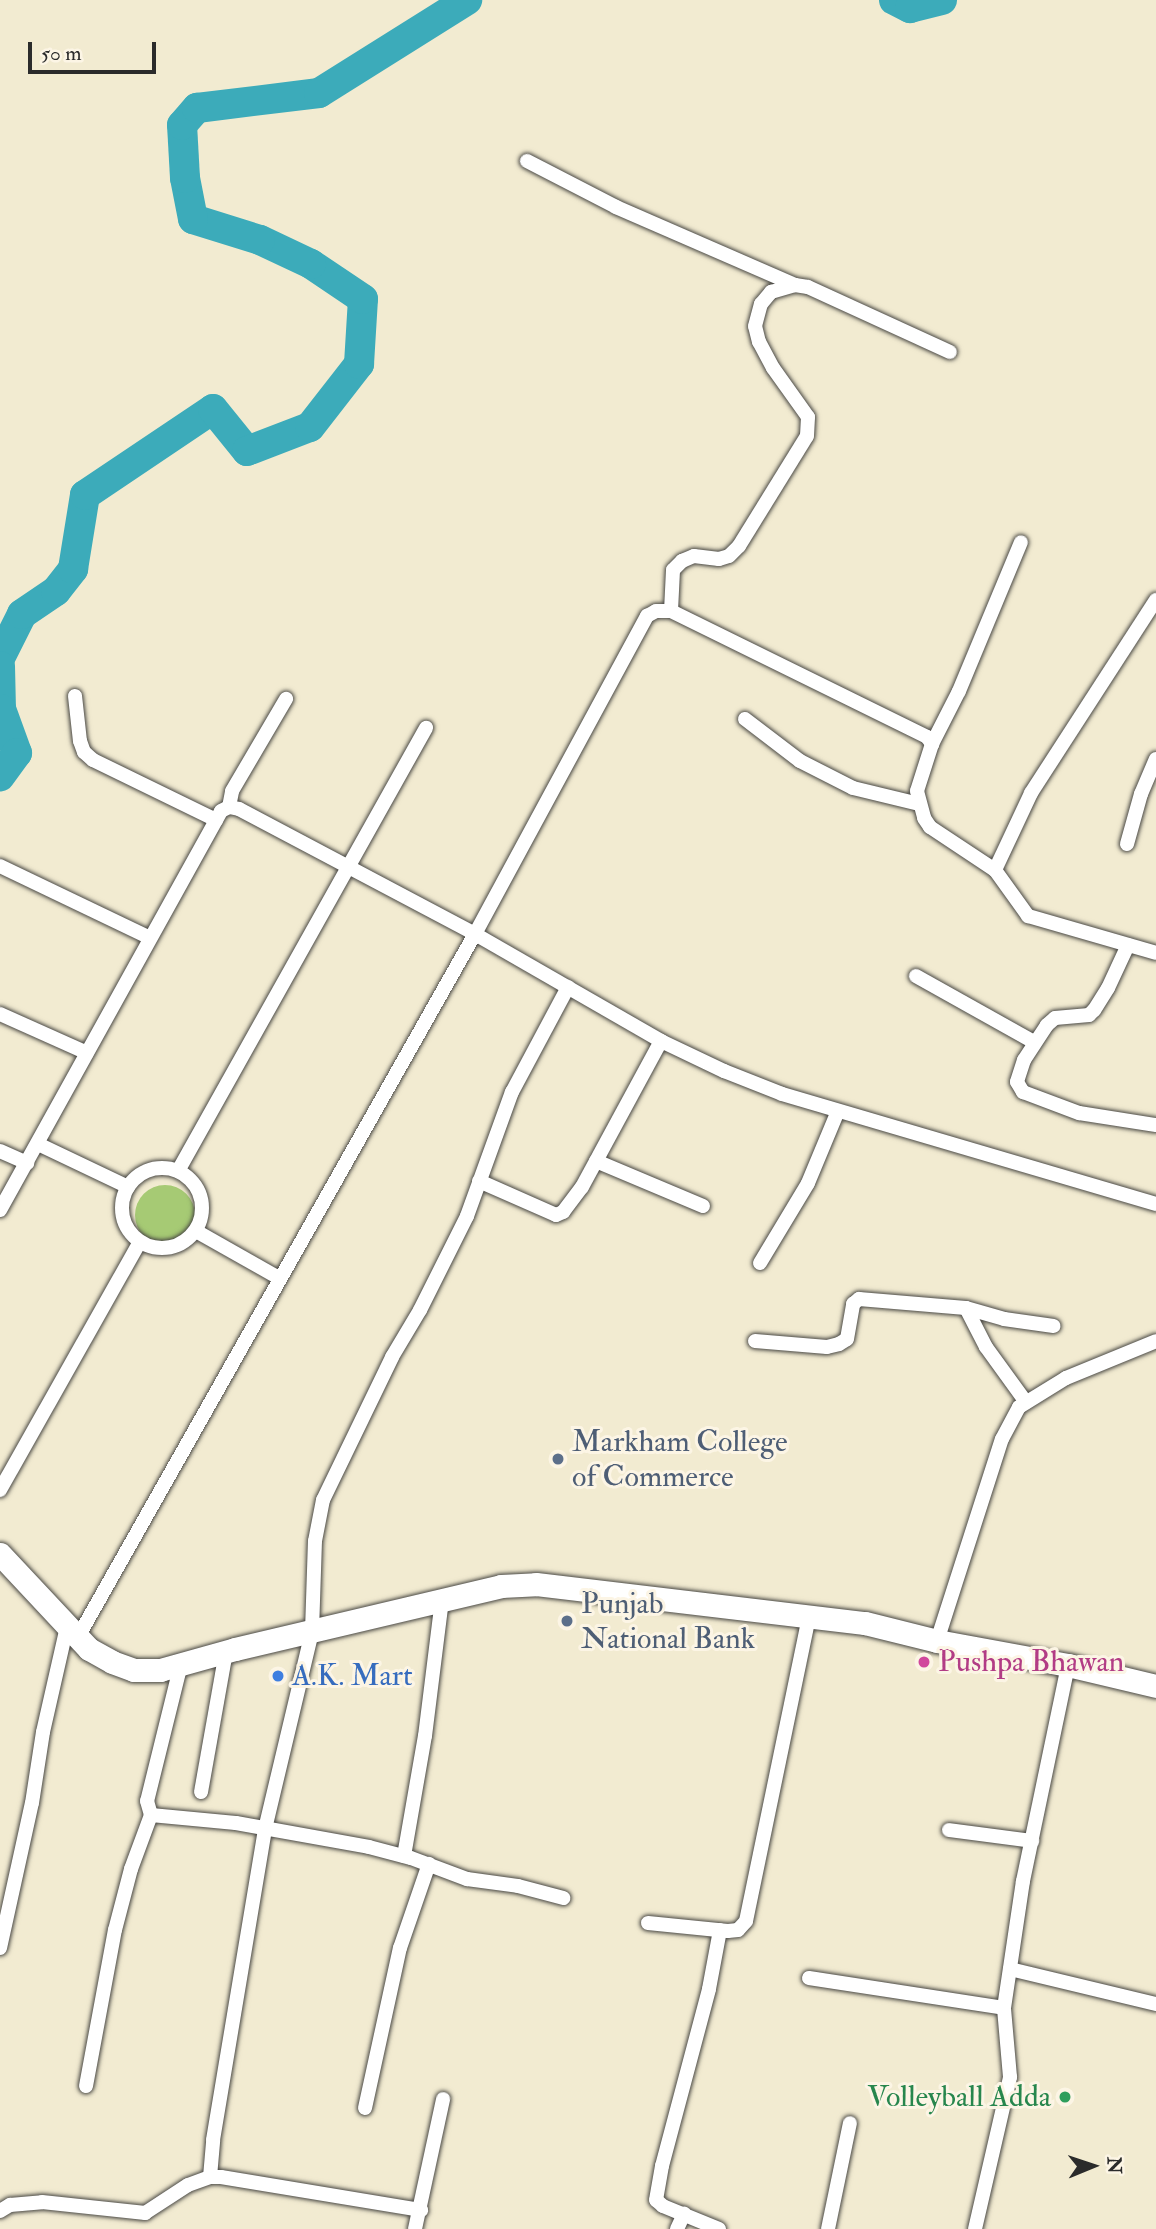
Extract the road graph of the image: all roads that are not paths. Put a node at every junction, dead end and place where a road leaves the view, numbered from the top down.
1 (527, 161) dead end
2 (794, 285) junction
3 (950, 352) dead end
4 (1021, 542) dead end
5 (1156, 600) edge
6 (670, 611) junction
7 (75, 696) dead end
8 (286, 699) dead end
9 (745, 719) dead end
10 (426, 728) dead end
11 (932, 744) junction
12 (1156, 759) edge
13 (919, 804) junction
14 (229, 807) junction
15 (216, 820) junction
16 (1127, 844) dead end
17 (0, 866) edge
18 (347, 868) junction
19 (995, 870) junction
20 (475, 934) junction
21 (150, 938) junction
22 (1128, 945) junction
23 (1156, 953) edge
24 (916, 976) dead end
25 (568, 987) junction
26 (0, 1014) edge
27 (661, 1041) junction
28 (1034, 1042) junction
29 (87, 1053) junction
30 (838, 1111) junction
31 (1156, 1125) edge
32 (38, 1143) junction
33 (0, 1151) edge
34 (596, 1161) junction
35 (27, 1163) junction
36 (178, 1171) junction
37 (479, 1181) junction
38 (128, 1186) junction
39 (1156, 1204) edge
40 (703, 1206) dead end
41 (0, 1210) edge
42 (196, 1231) junction
43 (140, 1242) junction
44 (760, 1263) dead end
45 (279, 1278) junction
46 (966, 1308) junction
47 (1054, 1326) dead end
48 (755, 1341) dead end
49 (1156, 1341) edge
50 (1026, 1402) junction
51 (0, 1490) edge
52 (0, 1554) edge
53 (442, 1600) junction
54 (808, 1616) junction
55 (312, 1630) junction
56 (73, 1632) junction
57 (937, 1641) junction
58 (226, 1651) junction
59 (181, 1664) junction
60 (1068, 1665) junction
61 (1156, 1686) edge
62 (201, 1792) dead end
63 (151, 1815) junction
64 (265, 1829) junction
65 (950, 1830) dead end
66 (1032, 1841) junction
67 (404, 1856) junction
68 (429, 1864) junction
69 (563, 1898) dead end
70 (648, 1923) dead end
71 (720, 1930) junction
72 (0, 1948) edge
73 (1010, 1969) junction
74 (808, 1978) dead end
75 (1156, 2004) edge
76 (1004, 2008) junction
77 (86, 2086) dead end
78 (443, 2099) dead end
79 (365, 2108) dead end
80 (850, 2123) dead end
81 (210, 2177) junction
82 (421, 2210) junction
83 (0, 2211) edge
84 (684, 2214) junction
85 (415, 2229) edge
86 (677, 2229) edge
87 (719, 2229) edge
88 (828, 2229) edge
89 (975, 2229) edge

1 - 2 street
2 - 3 street
2 - 6 street
4 - 11 street
5 - 19 street
6 - 11 street
6 - 20 street
7 - 15 street
8 - 14 street
9 - 13 street
10 - 18 street
11 - 13 street
12 - 16 street
13 - 19 street
14 - 15 street
14 - 18 street
15 - 21 street
17 - 21 street
18 - 20 street
18 - 36 street
19 - 22 street
20 - 25 street
20 - 45 street
21 - 29 street
22 - 23 street
22 - 28 street
24 - 28 street
25 - 27 street
25 - 37 street
26 - 29 street
27 - 30 street
27 - 34 street
28 - 31 street
29 - 32 street
30 - 39 street
30 - 44 street
32 - 35 street
32 - 38 street
33 - 35 street
34 - 37 street
34 - 40 street
35 - 41 street
36 - 38 street
36 - 42 street
37 - 55 street
38 - 43 street
42 - 43 street
42 - 45 street
43 - 51 street
45 - 56 street
46 - 47 street
46 - 48 street
46 - 50 street
49 - 50 street
50 - 57 street
52 - 56 main road
53 - 54 main road
53 - 55 main road
53 - 67 street
54 - 57 main road
54 - 71 street
55 - 58 main road
55 - 64 street
56 - 59 main road
56 - 72 street
57 - 60 main road
58 - 59 main road
58 - 62 street
59 - 63 street
60 - 61 main road
60 - 66 street
63 - 64 street
63 - 77 street
64 - 67 street
64 - 81 street
65 - 66 street
66 - 73 street
67 - 68 street
68 - 69 street
68 - 79 street
70 - 71 street
71 - 84 street
73 - 75 street
73 - 76 street
74 - 76 street
76 - 89 street
78 - 82 street
80 - 88 street
81 - 82 street
81 - 83 street
82 - 85 street
84 - 86 street
84 - 87 street

